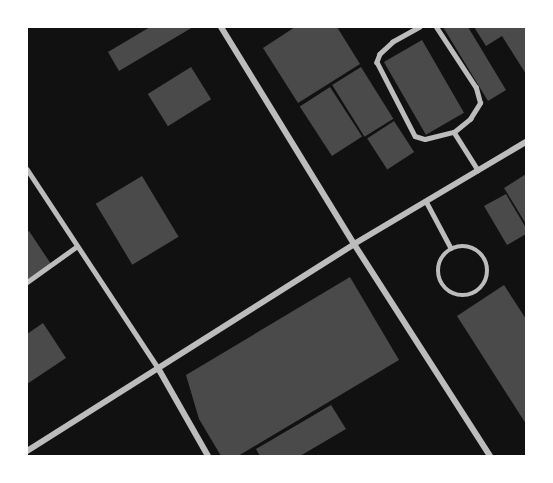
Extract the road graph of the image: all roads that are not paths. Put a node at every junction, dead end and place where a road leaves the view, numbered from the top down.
1 (221, 27) edge
2 (420, 27) edge
3 (436, 27) edge
4 (454, 132) junction
5 (526, 142) edge
6 (27, 169) edge
7 (478, 170) junction
8 (426, 201) junction
9 (354, 244) junction
10 (76, 247) junction
11 (452, 248) junction
12 (27, 282) edge
13 (158, 368) junction
14 (27, 451) edge
15 (208, 456) edge
16 (490, 456) edge

1 - 9 street
2 - 4 lane
3 - 4 lane
4 - 7 lane
5 - 7 street
6 - 10 lane
7 - 8 street
8 - 9 street
8 - 11 lane
9 - 13 street
9 - 16 street
10 - 12 lane
10 - 13 lane
11 - 11 lane
13 - 14 street
13 - 15 street

